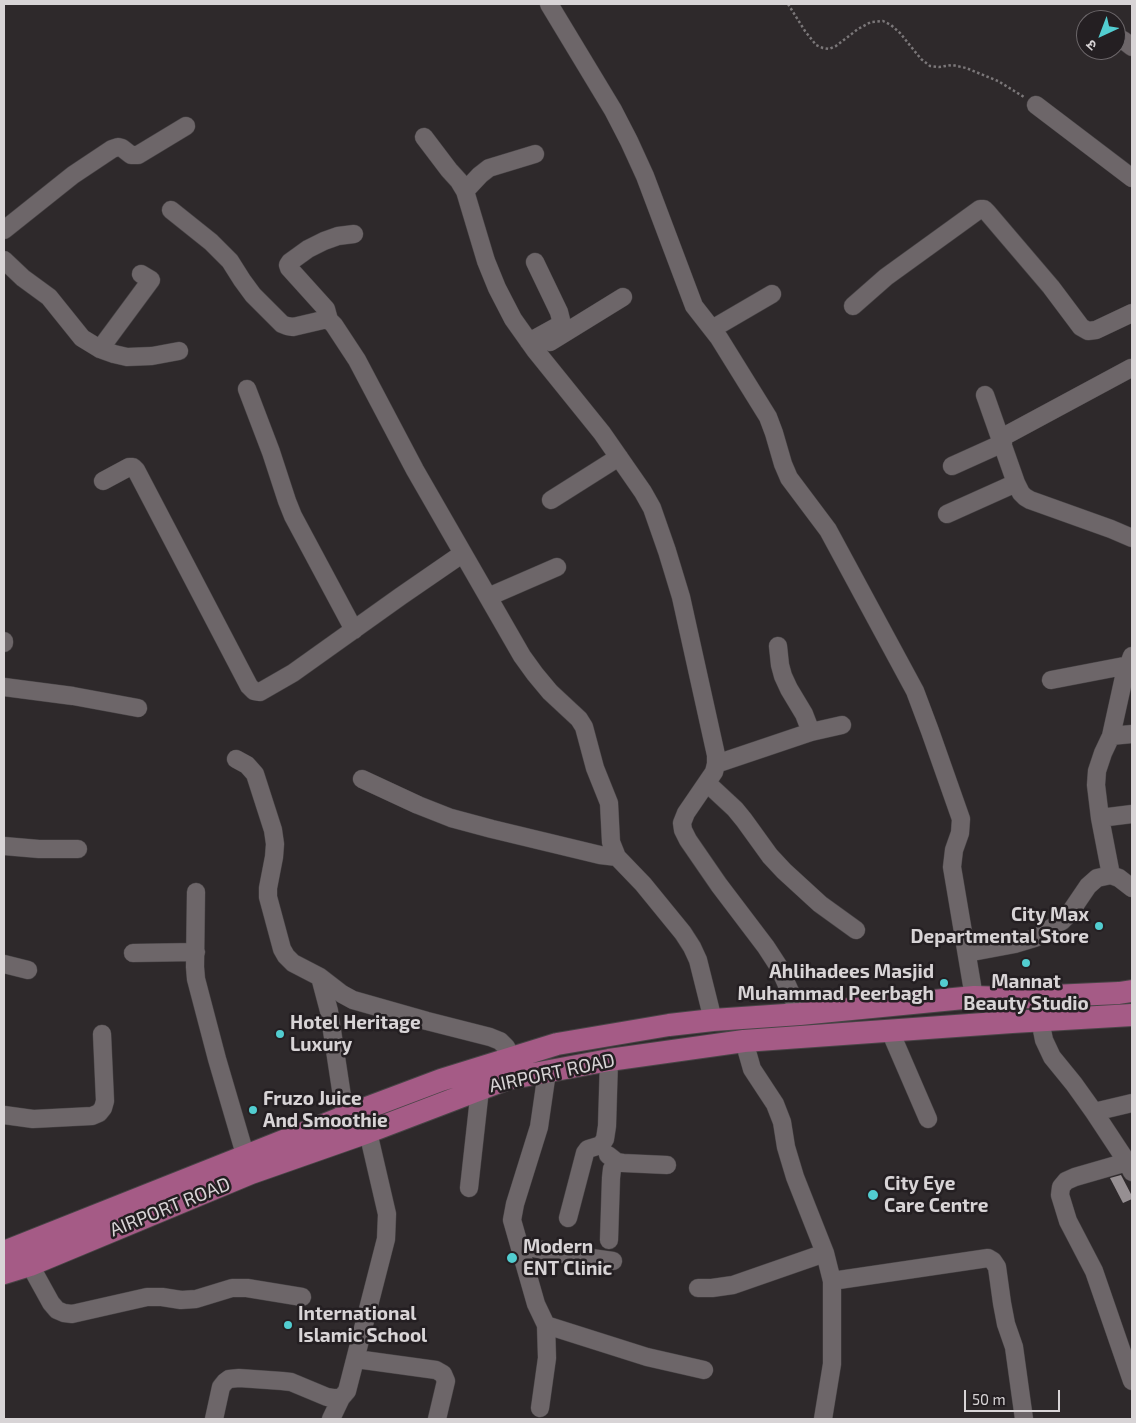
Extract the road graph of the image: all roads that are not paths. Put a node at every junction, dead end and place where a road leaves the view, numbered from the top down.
1 (549, 4) edge
2 (1036, 105) road end
3 (186, 126) dead end
4 (424, 137) dead end
5 (535, 154) dead end
6 (1132, 178) edge
7 (465, 191) junction
8 (171, 210) dead end
9 (4, 230) edge
10 (354, 234) dead end
11 (4, 260) edge
12 (535, 262) dead end
13 (141, 274) dead end
14 (772, 294) dead end
15 (623, 297) dead end
16 (852, 306) dead end
17 (1132, 313) edge
18 (329, 320) junction
19 (712, 329) junction
20 (532, 346) junction
21 (100, 349) junction
22 (179, 352) dead end
23 (1131, 368) edge
24 (247, 389) dead end
25 (986, 395) dead end
26 (1002, 440) junction
27 (619, 456) junction
28 (952, 466) dead end
29 (103, 481) dead end
30 (1016, 483) junction
31 (551, 500) dead end
32 (947, 514) dead end
33 (1132, 538) edge
34 (462, 554) junction
35 (557, 566) dead end
36 (488, 597) junction
37 (354, 630) junction
38 (778, 646) dead end
39 (1130, 661) edge
40 (1051, 680) dead end
41 (4, 688) edge
42 (138, 708) dead end
43 (842, 725) dead end
44 (811, 732) junction
45 (1132, 734) edge
46 (1111, 736) junction
47 (236, 759) dead end
48 (716, 764) junction
49 (362, 779) dead end
50 (707, 783) junction
51 (1132, 814) edge
52 (1100, 818) junction
53 (4, 846) edge
54 (78, 849) dead end
55 (617, 857) junction
56 (1111, 875) junction
57 (1132, 888) edge
58 (196, 892) dead end
59 (856, 930) dead end
60 (196, 952) junction
61 (133, 953) dead end
62 (968, 953) junction
63 (4, 964) edge
64 (28, 970) dead end
65 (320, 977) junction
66 (1132, 991) edge
67 (1042, 996) junction
68 (974, 997) junction
69 (800, 1014) junction
70 (1132, 1015) edge
71 (713, 1020) junction
72 (1040, 1020) junction
73 (890, 1031) junction
74 (102, 1034) dead end
75 (744, 1041) junction
76 (512, 1058) junction
77 (609, 1060) junction
78 (547, 1072) junction
79 (480, 1089) junction
80 (1132, 1102) edge
81 (1094, 1112) junction
82 (4, 1115) edge
83 (346, 1116) junction
84 (928, 1119) dead end
85 (368, 1132) junction
86 (595, 1147) junction
87 (617, 1162) junction
88 (248, 1165) junction
89 (668, 1165) dead end
90 (1130, 1167) edge
91 (469, 1188) dead end
92 (568, 1218) dead end
93 (609, 1240) dead end
94 (520, 1245) junction
95 (4, 1252) edge
96 (826, 1253) junction
97 (613, 1261) dead end
98 (30, 1264) junction
99 (4, 1273) edge
100 (832, 1280) junction
101 (698, 1288) dead end
102 (302, 1297) dead end
103 (546, 1325) junction
104 (356, 1359) junction
105 (704, 1370) dead end
106 (1132, 1381) edge
107 (341, 1398) junction
108 (540, 1408) dead end
109 (214, 1419) edge
110 (331, 1419) edge
111 (437, 1419) edge
112 (823, 1419) edge
113 (1024, 1419) edge

1 - 19 street
2 - 6 street
3 - 9 street
4 - 7 street
5 - 7 street
7 - 20 street
8 - 18 street
10 - 18 street
11 - 21 street
12 - 20 street
13 - 21 street
14 - 19 street
15 - 20 street
16 - 17 street
18 - 34 street
19 - 62 street
20 - 27 street
21 - 22 street
23 - 26 street
24 - 37 street
25 - 26 street
26 - 28 street
26 - 30 street
27 - 31 street
27 - 48 street
29 - 37 street
30 - 32 street
30 - 33 street
34 - 36 street
34 - 37 street
35 - 36 street
36 - 55 street
38 - 44 street
39 - 40 street
39 - 46 street
41 - 42 street
43 - 44 street
44 - 48 street
45 - 46 street
46 - 52 street
47 - 65 street
48 - 50 street
49 - 55 street
50 - 59 street
50 - 69 street
51 - 52 street
52 - 56 street
53 - 54 street
55 - 71 street
56 - 57 street
56 - 62 street
58 - 60 street
60 - 61 street
60 - 88 street
62 - 68 street
63 - 64 street
65 - 76 street
65 - 83 street
66 - 67 main road
67 - 68 main road
67 - 72 street
68 - 69 main road
69 - 71 main road
70 - 72 main road, AIRPORT ROAD
71 - 76 main road
72 - 73 main road, AIRPORT ROAD
72 - 81 street
73 - 75 main road, AIRPORT ROAD
73 - 84 street
74 - 82 street
75 - 77 main road, AIRPORT ROAD
75 - 96 street
76 - 83 main road
77 - 78 main road, AIRPORT ROAD
77 - 86 street
78 - 79 main road, AIRPORT ROAD
78 - 94 street
79 - 85 main road, AIRPORT ROAD
79 - 91 street
80 - 81 street
81 - 90 street
83 - 88 main road
85 - 88 main road, AIRPORT ROAD
85 - 104 street
86 - 87 street
86 - 92 street
87 - 89 street
87 - 93 street
88 - 95 main road
88 - 98 main road, AIRPORT ROAD
90 - 106 street
94 - 97 street
94 - 103 street
96 - 100 street
96 - 101 street
98 - 99 main road, AIRPORT ROAD
98 - 102 street
100 - 112 street
100 - 113 street
103 - 105 street
103 - 108 street
104 - 107 street
104 - 111 street
107 - 109 street
107 - 110 street

